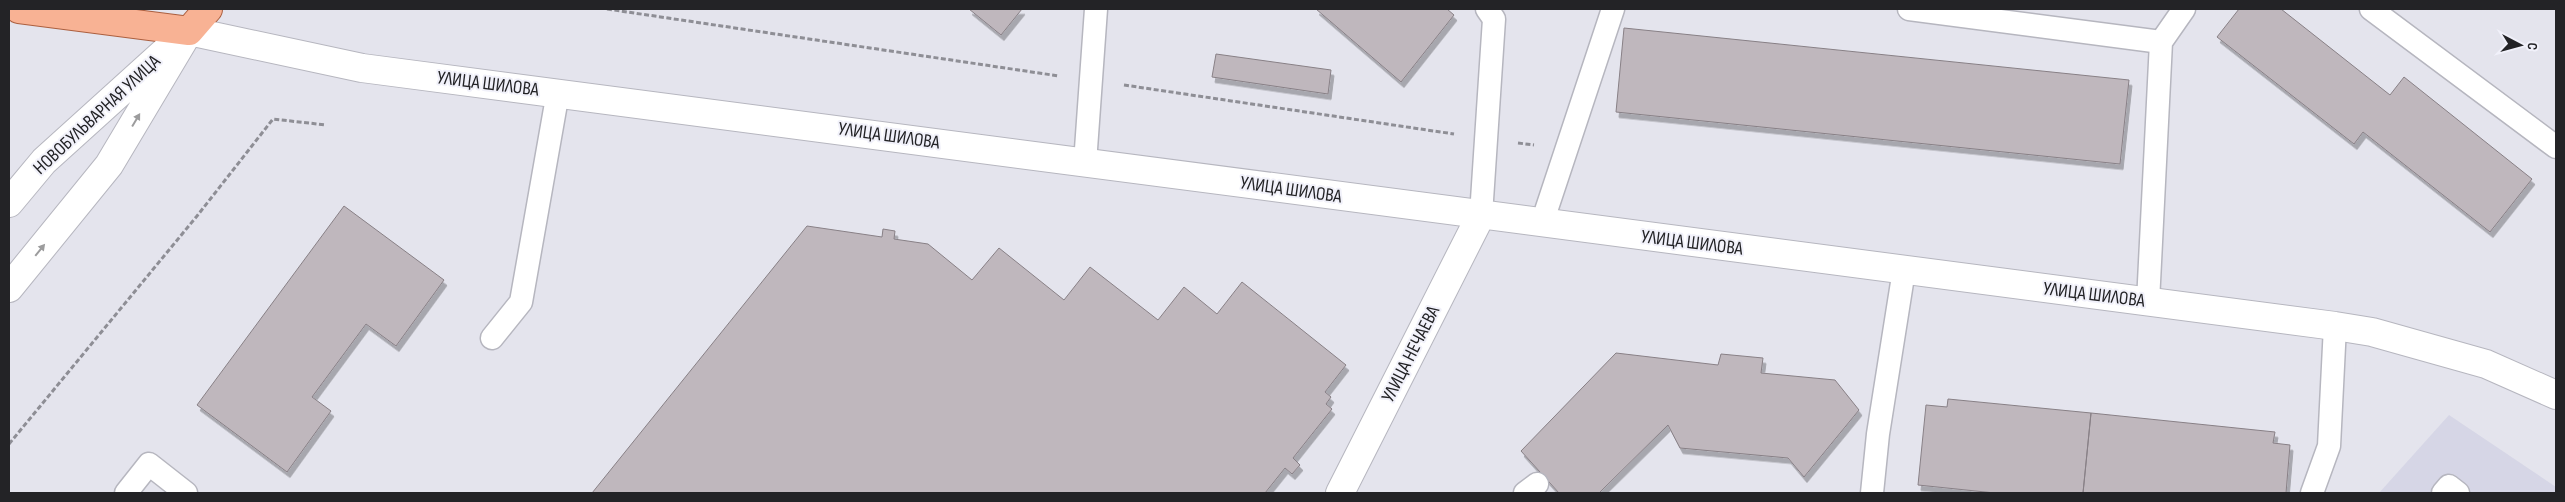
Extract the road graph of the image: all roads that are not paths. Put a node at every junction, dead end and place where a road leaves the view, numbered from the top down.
1 (19, 9) edge
2 (208, 9) edge
3 (1096, 9) edge
4 (1487, 9) edge
5 (1613, 9) edge
6 (1909, 9) edge
7 (2184, 9) edge
8 (2371, 9) edge
9 (189, 31) junction
10 (2161, 42) junction
11 (558, 92) junction
12 (2556, 147) edge
13 (1085, 162) junction
14 (9, 202) edge
15 (1481, 215) junction
16 (1542, 223) junction
17 (1904, 270) junction
18 (9, 288) edge
19 (2148, 302) junction
20 (2335, 326) junction
21 (492, 338) dead end
22 (2556, 395) edge
23 (126, 493) edge
24 (186, 493) edge
25 (1340, 493) edge
26 (1872, 493) edge
27 (2312, 493) edge
28 (2443, 493) edge
29 (2458, 493) edge

1 - 9 main road, УЛИЦА ШИЛОВА
2 - 9 main road, НОВОБУЛЬВАРНАЯ УЛИЦА
3 - 13 lane
4 - 15 lane
5 - 16 lane
6 - 10 lane
7 - 10 lane
8 - 12 lane
9 - 11 main road, УЛИЦА ШИЛОВА
9 - 14 main road, НОВОБУЛЬВАРНАЯ УЛИЦА
18 -> 9 main road, НОВОБУЛЬВАРНАЯ УЛИЦА
10 - 19 lane
11 - 13 main road, УЛИЦА ШИЛОВА
11 - 21 lane
13 - 15 main road, УЛИЦА ШИЛОВА
15 - 16 main road, УЛИЦА ШИЛОВА
15 - 25 main road, УЛИЦА НЕЧАЕВА
16 - 17 main road, УЛИЦА ШИЛОВА
17 - 19 main road, УЛИЦА ШИЛОВА
17 - 26 lane
19 - 20 main road, УЛИЦА ШИЛОВА
20 - 22 main road, УЛИЦА ШИЛОВА
20 - 27 lane
23 - 24 lane
28 - 29 lane

